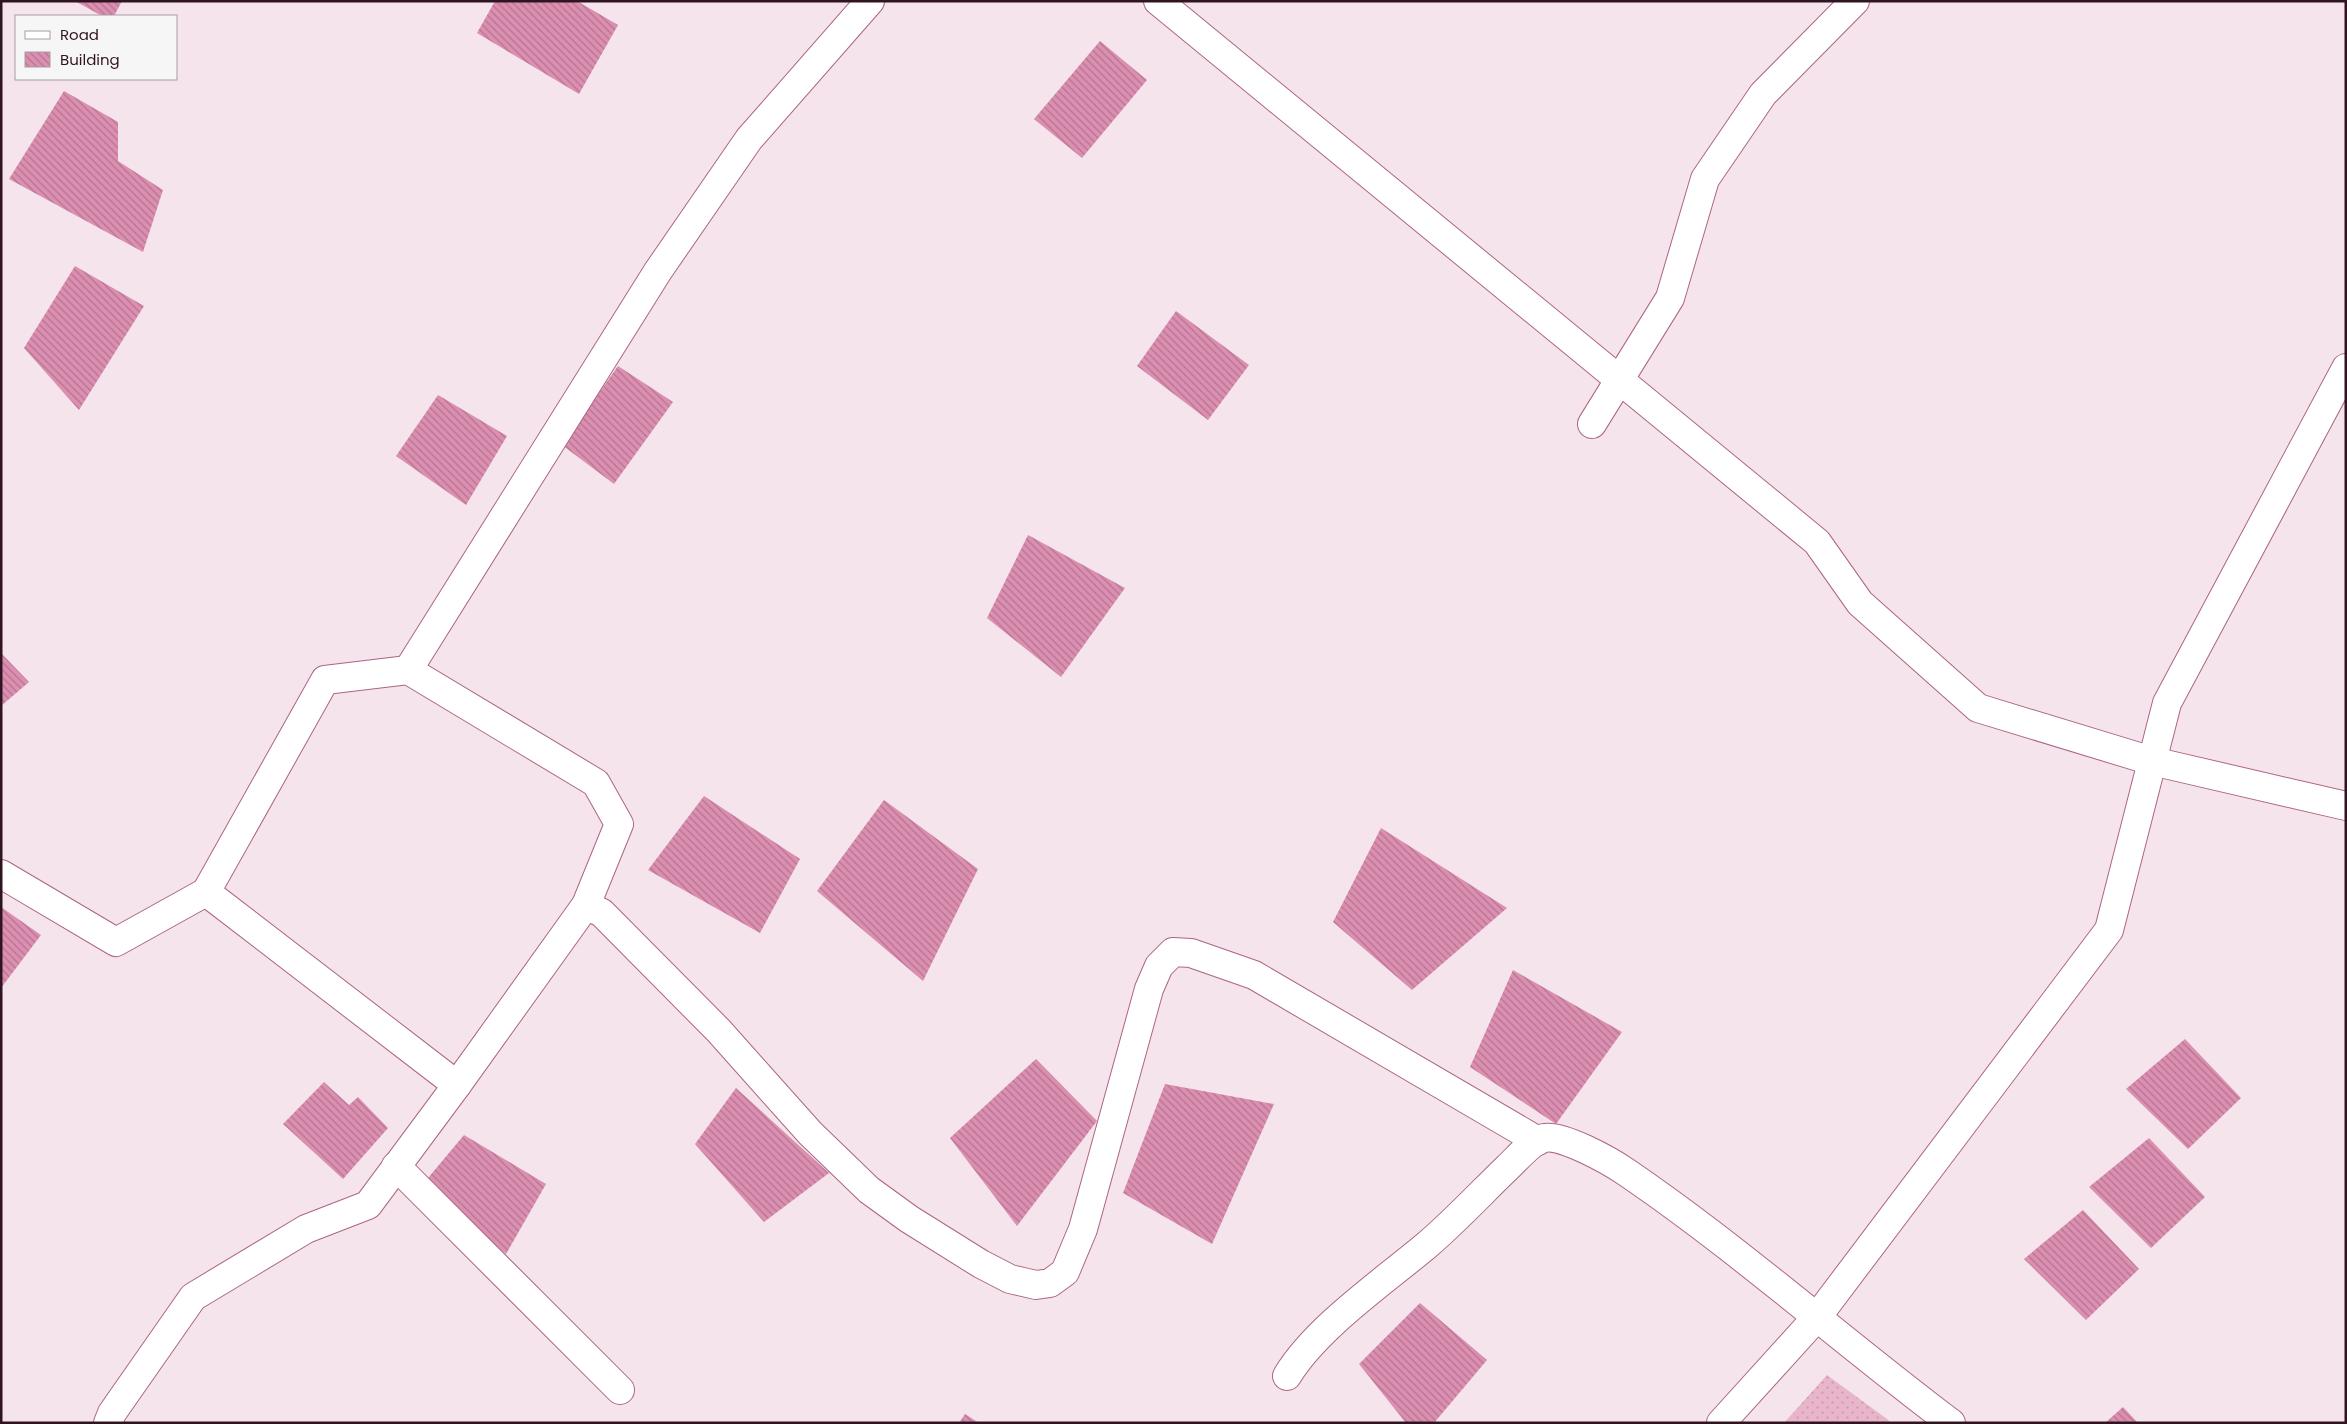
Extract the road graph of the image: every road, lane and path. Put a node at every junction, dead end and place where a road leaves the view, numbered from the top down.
1 (870, 1) edge
2 (1158, 1) edge
3 (1855, 1) edge
4 (2346, 368) edge
5 (1620, 380) junction
6 (1592, 424) dead end
7 (408, 670) junction
8 (2152, 761) junction
9 (2346, 806) edge
10 (1, 874) edge
11 (206, 892) junction
12 (586, 905) junction
13 (457, 1085) junction
14 (1538, 1141) junction
15 (396, 1166) junction
16 (1818, 1317) junction
17 (1287, 1376) dead end
18 (620, 1390) dead end
19 (108, 1423) edge
20 (1721, 1423) edge
21 (1951, 1423) edge

1 - 7 street
2 - 5 street
3 - 5 street
4 - 8 street
5 - 6 street
5 - 8 street
7 - 11 street
7 - 12 street
8 - 9 street
8 - 16 street
10 - 11 street
11 - 13 street
12 - 13 street
12 - 14 street
13 - 15 street
14 - 16 street
14 - 17 street
15 - 18 street
15 - 19 street
16 - 20 street
16 - 21 street

